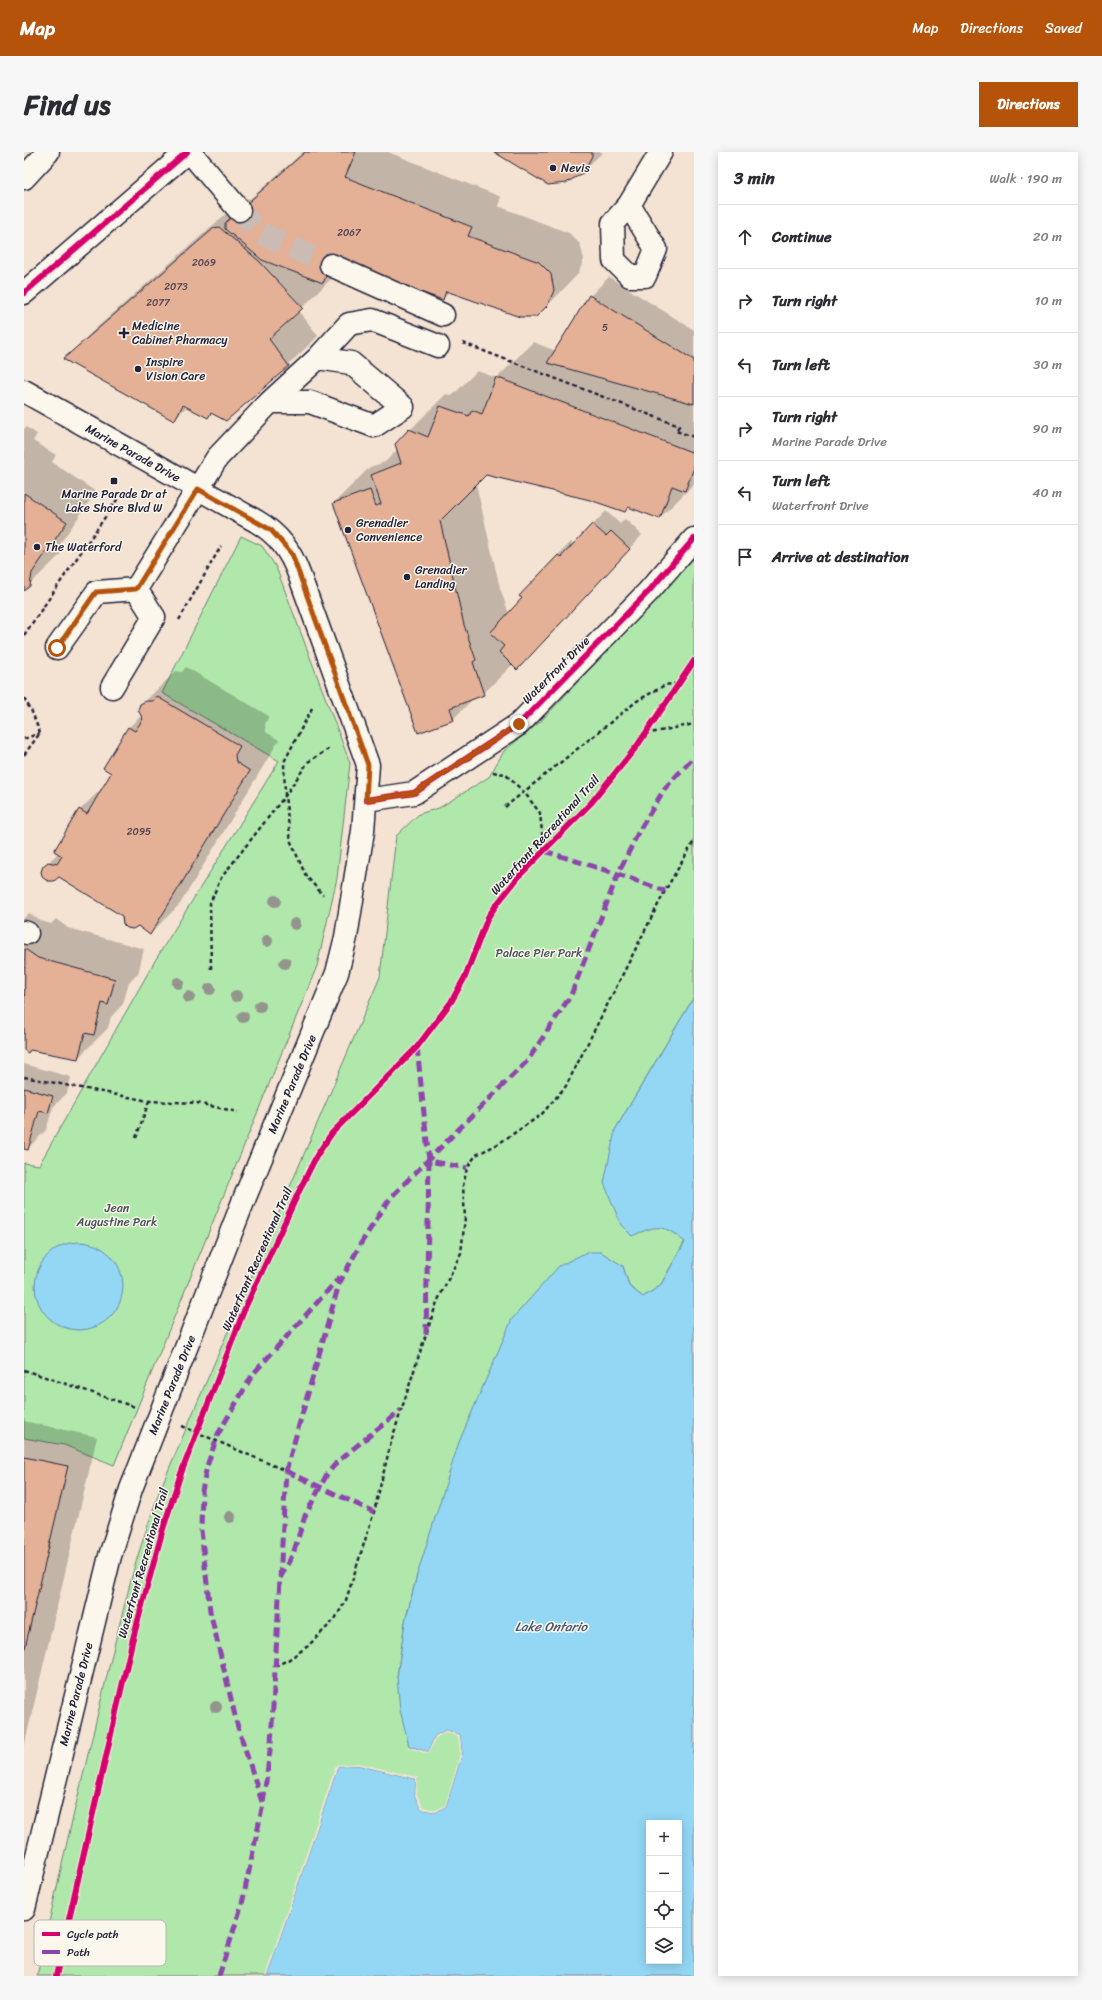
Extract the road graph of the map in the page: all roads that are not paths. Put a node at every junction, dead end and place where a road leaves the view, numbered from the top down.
1 (48, 152) edge
2 (187, 152) edge
3 (190, 152) edge
4 (661, 152) edge
5 (24, 178) edge
6 (629, 205) dead end
7 (239, 210) tunnel mouth
8 (331, 265) tunnel mouth
9 (24, 293) edge
10 (443, 315) dead end
11 (449, 344) road end
12 (318, 358) junction
13 (24, 391) edge
14 (270, 402) junction
15 (198, 489) junction
16 (694, 539) edge
17 (136, 589) junction
18 (57, 648) dead end
19 (112, 687) dead end
20 (366, 800) junction
21 (24, 1909) edge

1 - 5 main road
2 - 9 main road
3 - 7 main road
4 - 6 main road
8 - 10 main road
11 - 12 main road
12 - 14 main road
12 - 14 main road
13 - 15 main road, Marine Parade Drive
14 - 15 main road
15 - 17 main road
15 - 20 main road, Marine Parade Drive
16 - 20 main road, Waterfront Drive
17 - 18 main road
17 - 19 main road
20 - 21 main road, Marine Parade Drive

